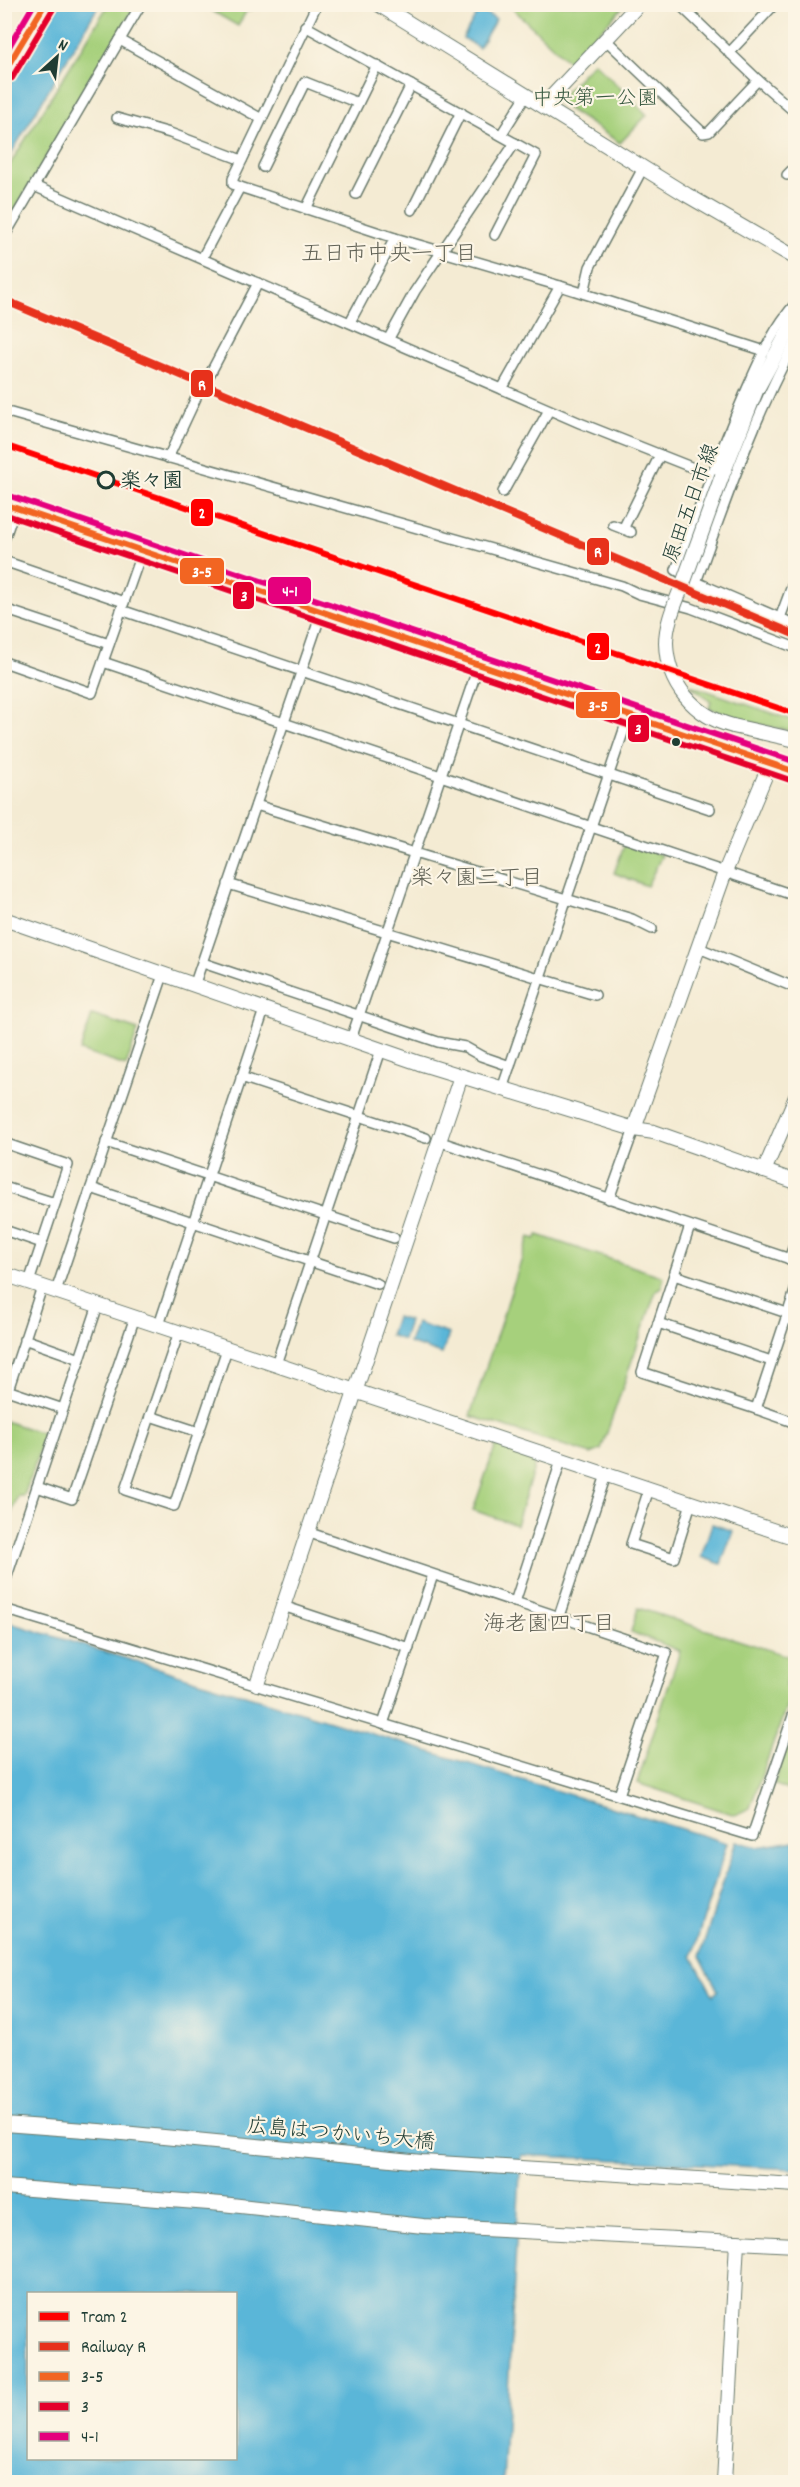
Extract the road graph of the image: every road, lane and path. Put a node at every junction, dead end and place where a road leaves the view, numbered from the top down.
1 (45, 4) edge
2 (141, 4) edge
3 (317, 4) edge
4 (639, 4) edge
5 (680, 4) edge
6 (775, 4) edge
7 (379, 5) edge
8 (305, 26) junction
9 (605, 39) junction
10 (120, 40) junction
11 (729, 52) junction
12 (376, 65) junction
13 (5, 71) edge
14 (758, 80) junction
15 (411, 85) junction
16 (527, 94) junction
17 (358, 104) junction
18 (544, 105) junction
19 (461, 112) junction
20 (795, 113) edge
21 (117, 118) dead end
22 (260, 118) junction
23 (501, 135) junction
24 (515, 143) junction
25 (242, 160) junction
26 (795, 166) edge
27 (263, 167) dead end
28 (644, 168) junction
29 (787, 175) dead end
30 (34, 186) junction
31 (240, 187) junction
32 (356, 194) dead end
33 (306, 209) junction
34 (411, 210) dead end
35 (495, 235) dead end
36 (4, 237) edge
37 (395, 238) junction
38 (442, 252) junction
39 (202, 258) junction
40 (795, 258) edge
41 (258, 283) junction
42 (560, 285) junction
43 (584, 293) junction
44 (795, 303) edge
45 (795, 317) edge
46 (350, 322) junction
47 (389, 338) junction
48 (795, 340) edge
49 (765, 351) junction
50 (210, 374) dead end
51 (502, 389) junction
52 (196, 398) dead end
53 (549, 410) junction
54 (4, 411) edge
55 (660, 455) junction
56 (168, 458) junction
57 (717, 476) junction
58 (503, 492) dead end
59 (10, 506) edge
60 (613, 525) dead end
61 (4, 540) edge
62 (142, 550) junction
63 (4, 561) edge
64 (795, 575) edge
65 (696, 582) junction
66 (122, 606) junction
67 (4, 609) edge
68 (322, 612) junction
69 (780, 618) junction
70 (795, 625) edge
71 (109, 644) junction
72 (795, 648) edge
73 (4, 662) edge
74 (103, 662) junction
75 (478, 664) junction
76 (301, 670) junction
77 (629, 716) junction
78 (459, 723) junction
79 (283, 724) junction
80 (795, 740) edge
81 (770, 764) junction
82 (795, 772) edge
83 (610, 774) junction
84 (440, 777) junction
85 (256, 805) junction
86 (710, 808) dead end
87 (591, 828) junction
88 (415, 854) junction
89 (725, 872) junction
90 (228, 884) junction
91 (795, 896) edge
92 (567, 900) junction
93 (4, 919) edge
94 (652, 928) dead end
95 (387, 932) junction
96 (699, 948) junction
97 (203, 963) junction
98 (163, 975) junction
99 (540, 979) junction
100 (194, 986) junction
101 (795, 988) edge
102 (595, 995) dead end
103 (264, 1010) junction
104 (360, 1015) junction
105 (351, 1039) junction
106 (381, 1050) junction
107 (510, 1066) junction
108 (461, 1076) junction
109 (241, 1077) junction
110 (502, 1089) junction
111 (795, 1100) edge
112 (359, 1116) junction
113 (634, 1129) junction
114 (432, 1140) junction
115 (106, 1142) junction
116 (4, 1143) edge
117 (765, 1170) junction
118 (208, 1176) junction
119 (795, 1182) edge
120 (4, 1186) edge
121 (91, 1188) junction
122 (609, 1199) junction
123 (55, 1203) junction
124 (326, 1215) junction
125 (193, 1222) junction
126 (690, 1226) junction
127 (4, 1230) edge
128 (394, 1238) dead end
129 (795, 1240) edge
130 (42, 1243) junction
131 (792, 1260) edge
132 (311, 1261) junction
133 (4, 1274) edge
134 (674, 1275) junction
135 (36, 1284) junction
136 (378, 1284) dead end
137 (795, 1288) edge
138 (56, 1291) junction
139 (98, 1305) junction
140 (787, 1312) junction
141 (135, 1317) junction
142 (658, 1323) junction
143 (159, 1325) junction
144 (179, 1332) junction
145 (24, 1339) junction
146 (227, 1348) junction
147 (80, 1359) junction
148 (771, 1360) junction
149 (276, 1365) junction
150 (6, 1389) edge
151 (355, 1391) junction
152 (63, 1409) junction
153 (756, 1409) junction
154 (150, 1416) junction
155 (795, 1423) edge
156 (199, 1432) junction
157 (561, 1461) junction
158 (606, 1475) junction
159 (37, 1487) junction
160 (649, 1489) junction
161 (691, 1503) junction
162 (308, 1532) junction
163 (795, 1538) edge
164 (434, 1575) junction
165 (4, 1585) edge
166 (515, 1602) junction
167 (283, 1606) junction
168 (4, 1609) edge
169 (559, 1616) junction
170 (409, 1648) junction
171 (257, 1684) junction
172 (795, 1707) edge
173 (383, 1724) junction
174 (619, 1795) junction
175 (4, 2124) edge
176 (795, 2185) edge
177 (4, 2187) edge
178 (737, 2242) junction
179 (795, 2246) edge
180 (724, 2482) edge

1 - 13 main road
2 - 10 street
3 - 8 street
4 - 9 street
5 - 11 street
6 - 11 street
7 - 16 street
8 - 12 street
8 - 22 street
9 - 14 street
9 - 18 street
10 - 22 street
10 - 30 street
11 - 14 street
12 - 15 street
12 - 17 street
14 - 20 street
15 - 19 street
15 - 32 street
16 - 18 street
16 - 23 street
17 - 27 street
17 - 33 street
18 - 28 street
19 - 23 street
19 - 34 street
21 - 25 street
22 - 25 street
23 - 24 street
24 - 35 street
24 - 38 street
25 - 31 street
26 - 29 street
28 - 40 street
28 - 43 street
30 - 36 street
30 - 39 street
31 - 33 street
31 - 39 street
33 - 37 street
37 - 38 street
37 - 46 street
38 - 42 street
38 - 47 street
39 - 41 street
41 - 46 street
41 - 50 street
42 - 43 street
42 - 51 street
43 - 49 street
44 - 49 street
45 - 57 street, 原田五日市線
46 - 47 street
47 - 51 street
48 - 65 street
49 - 57 street
51 - 53 street
52 - 56 street
53 - 55 street
53 - 58 street
54 - 56 street
55 - 57 street
55 - 60 street
56 - 72 street
57 - 65 street
57 - 80 street, 原田五日市線, bridge
59 - 61 street
59 - 62 highway
62 - 66 street
62 - 68 highway
63 - 66 street
64 - 69 street
65 - 69 street
66 - 71 street
66 - 76 street
67 - 71 street
68 - 75 highway
68 - 76 street
69 - 70 street
71 - 74 street
73 - 74 street
74 - 79 street
75 - 77 highway
75 - 78 street
76 - 78 street
76 - 79 street
77 - 81 highway
77 - 83 street
78 - 83 street
78 - 84 street
79 - 84 street
79 - 85 street
81 - 82 highway
81 - 89 street
83 - 86 street
83 - 87 street
84 - 87 street
84 - 88 street
85 - 88 street
85 - 90 street
87 - 89 street
87 - 92 street
88 - 92 street
88 - 95 street
89 - 91 street
89 - 96 street
90 - 95 street
90 - 97 street
92 - 94 street
92 - 99 street
93 - 98 street
95 - 99 street
95 - 104 street
96 - 101 street
96 - 113 street
97 - 100 street
97 - 104 street
98 - 100 street
98 - 115 street
99 - 102 street
99 - 107 street
100 - 103 street
103 - 105 street
103 - 109 street
104 - 105 street
104 - 107 street
105 - 106 street
106 - 108 street
106 - 112 street
107 - 110 street
108 - 110 street
108 - 114 street
109 - 112 street
109 - 118 street
110 - 113 street
111 - 117 street
112 - 114 street
112 - 124 street
113 - 117 street
113 - 122 street
114 - 122 street
114 - 151 street
115 - 118 street
115 - 121 street
116 - 123 street
117 - 119 street
118 - 124 street
118 - 125 street
120 - 123 street
121 - 125 street
121 - 138 street
122 - 126 street
123 - 130 street
124 - 128 street
124 - 132 street
125 - 132 street
125 - 143 street
126 - 131 street
126 - 134 street
127 - 130 street
129 - 131 street
130 - 135 street
132 - 136 street
132 - 149 street
133 - 135 street
134 - 140 street
134 - 142 street
135 - 138 street
135 - 145 street
137 - 140 street
138 - 139 street
139 - 141 street
139 - 147 street
140 - 148 street
141 - 143 street
141 - 159 street
142 - 148 street
142 - 153 street
143 - 144 street
144 - 146 street
144 - 154 street
145 - 147 street
145 - 150 street
146 - 149 street
146 - 156 street
147 - 152 street
148 - 153 street
149 - 151 street
150 - 152 street
151 - 157 street
151 - 162 street
152 - 159 street
153 - 155 street
154 - 156 street
154 - 156 street
157 - 158 street
157 - 166 street
158 - 160 street
158 - 169 street
159 - 165 street
160 - 161 street
160 - 161 street
161 - 163 street
162 - 164 street
162 - 167 street
164 - 166 street
164 - 170 street
166 - 169 street
167 - 170 street
167 - 171 street
168 - 171 street
169 - 174 street
170 - 173 street
171 - 173 street
172 - 174 street
173 - 174 street
175 - 176 street, 広島はつかいち大橋
177 - 178 street
178 - 179 street
178 - 180 street

